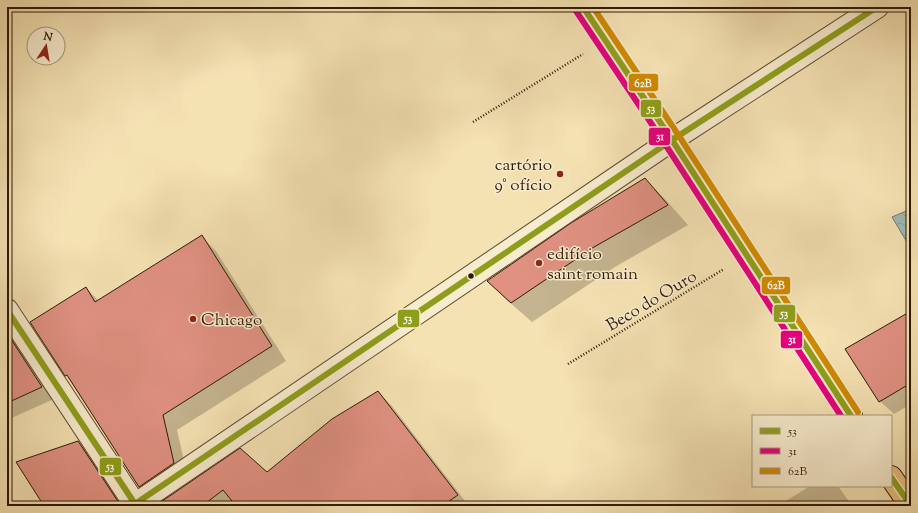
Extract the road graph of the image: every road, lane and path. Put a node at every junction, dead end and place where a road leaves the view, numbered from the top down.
1 (583, 7) edge
2 (877, 7) edge
3 (606, 40) junction
4 (473, 122) dead end
5 (672, 140) junction
6 (747, 256) junction
7 (7, 310) edge
8 (568, 364) dead end
9 (850, 415) edge
10 (892, 478) edge
11 (135, 505) edge
12 (911, 506) edge

1 - 3 main road
2 - 5 street
3 - 4 path
3 - 5 main road
5 - 6 main road
5 - 11 street
6 - 8 path, Beco do Ouro
6 - 9 main road
7 - 11 street
10 - 12 main road

